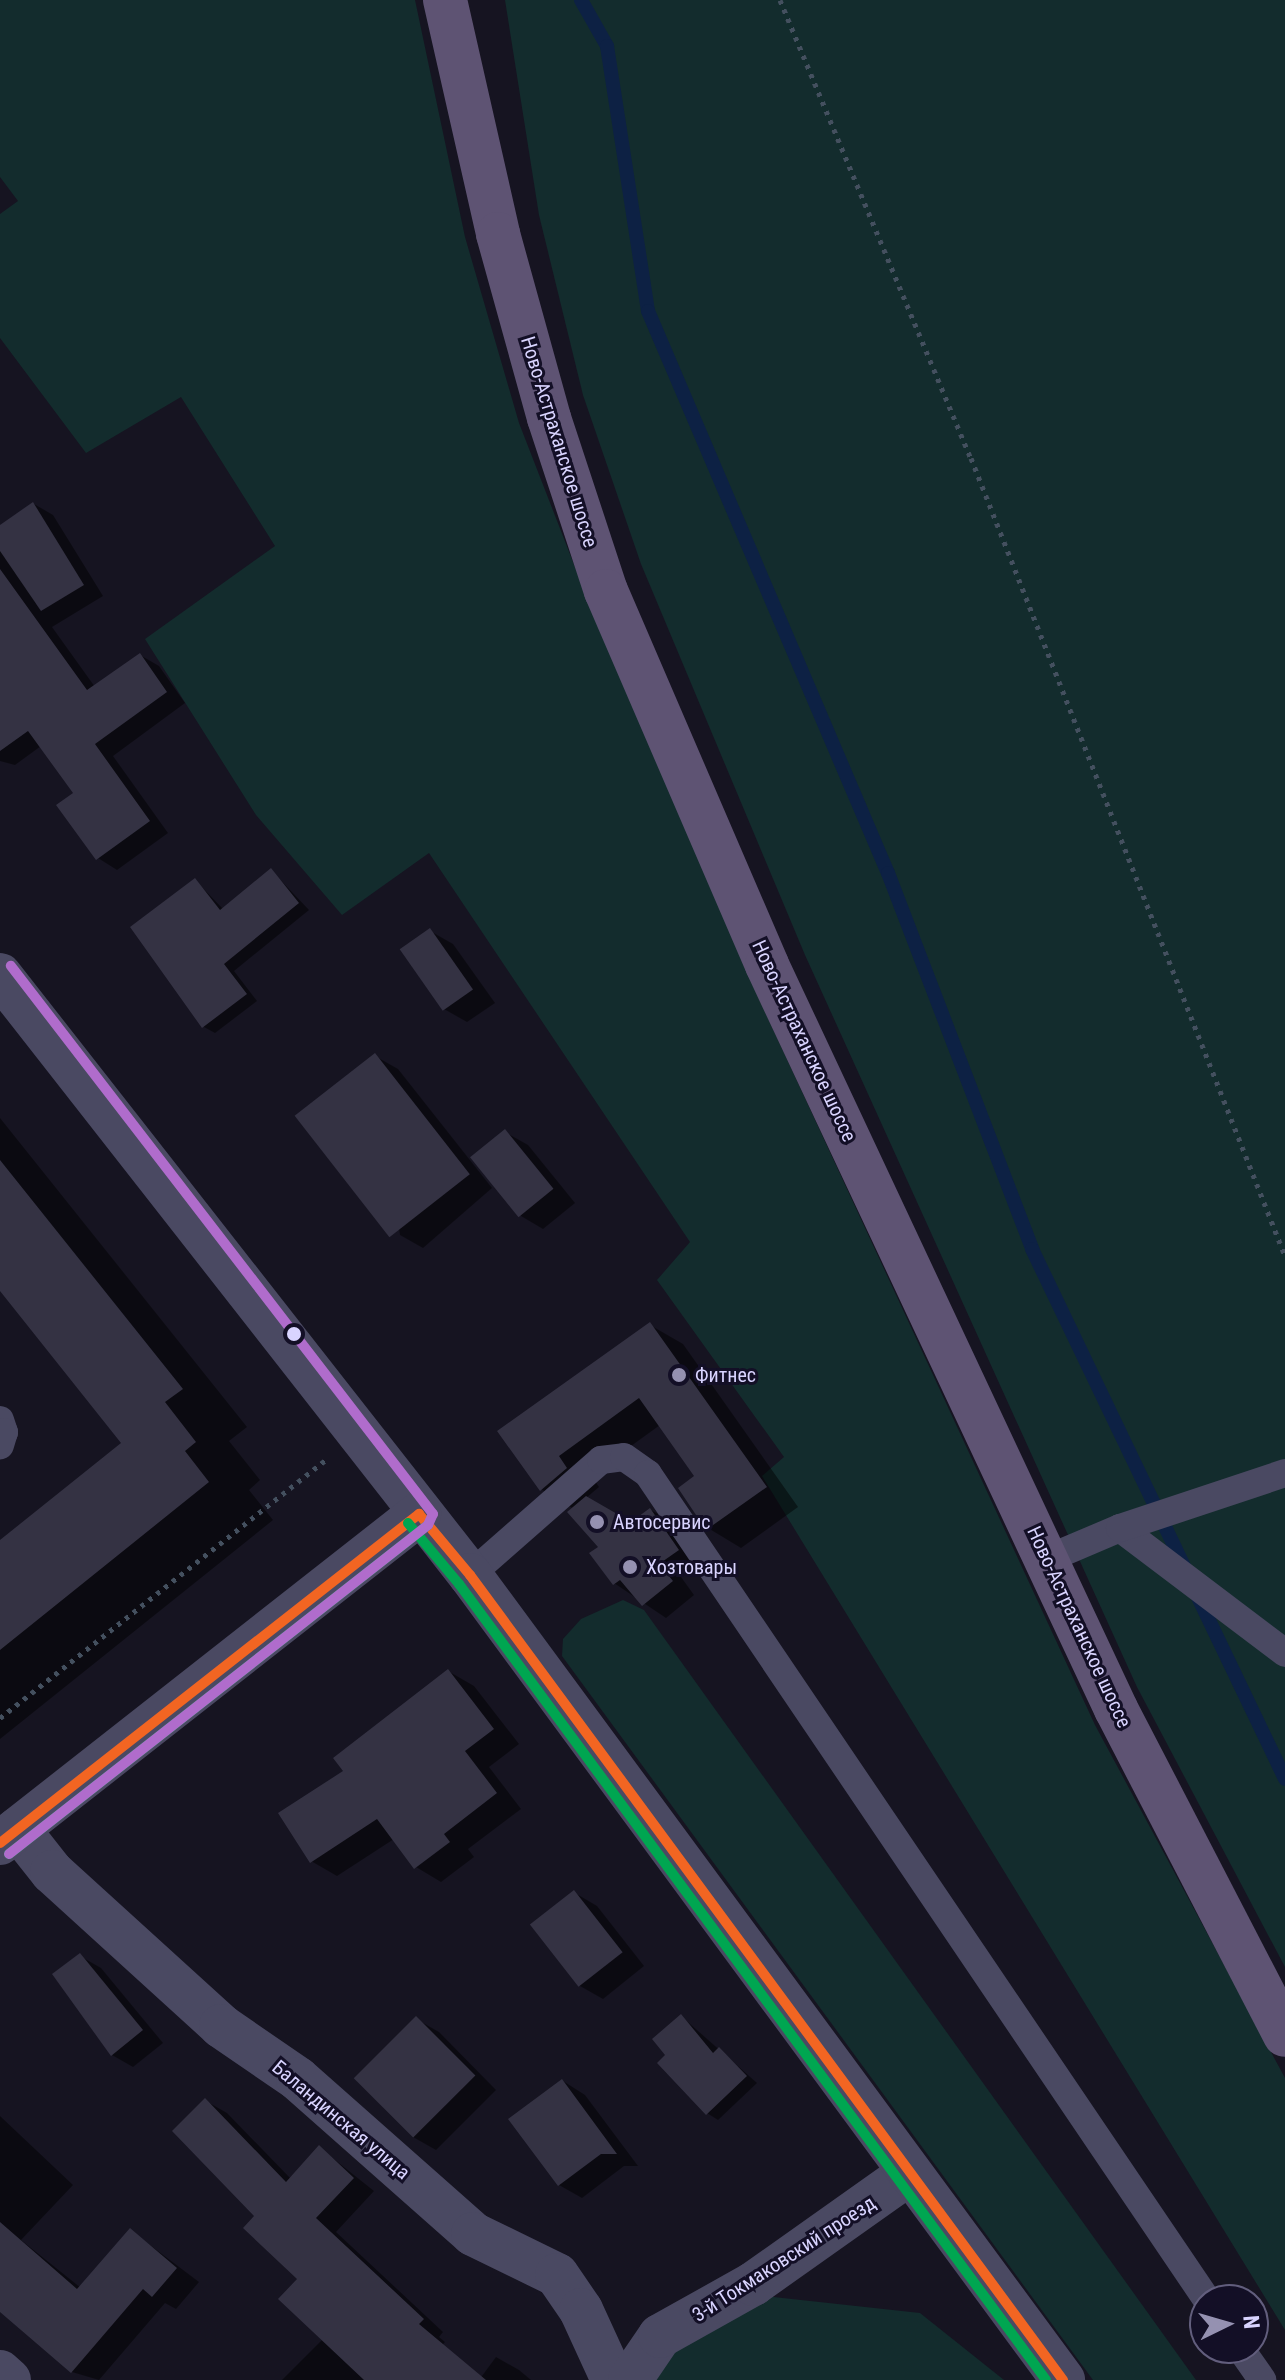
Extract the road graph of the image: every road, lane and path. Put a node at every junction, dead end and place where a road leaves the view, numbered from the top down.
1 (445, 0) edge
2 (780, 0) edge
3 (0, 975) edge
4 (1285, 1256) edge
5 (0, 1420) edge
6 (360, 1432) junction
7 (0, 1445) edge
8 (1285, 1473) edge
9 (419, 1514) junction
10 (1120, 1528) junction
11 (1047, 1559) junction
12 (470, 1575) junction
13 (1285, 1653) edge
14 (0, 1718) edge
15 (9, 1836) edge
16 (1285, 2035) edge
17 (910, 2173) junction
18 (1196, 2284) edge
19 (0, 2372) edge
20 (9, 2380) edge
21 (613, 2380) edge
22 (630, 2380) edge
23 (1063, 2380) edge

1 - 11 main road, Ново-Астраханское шоссе
2 - 4 path
3 - 6 street
5 - 7 lane
6 - 9 street
6 - 14 path
8 - 10 lane
9 - 12 street
9 - 15 street
10 - 11 lane
10 - 13 lane
11 - 16 main road, Ново-Астраханское шоссе
12 - 17 street
12 - 18 lane
15 - 21 street, Баландинская улица
17 - 22 street, 3-й Токмаковский проезд
17 - 23 street
19 - 20 street

